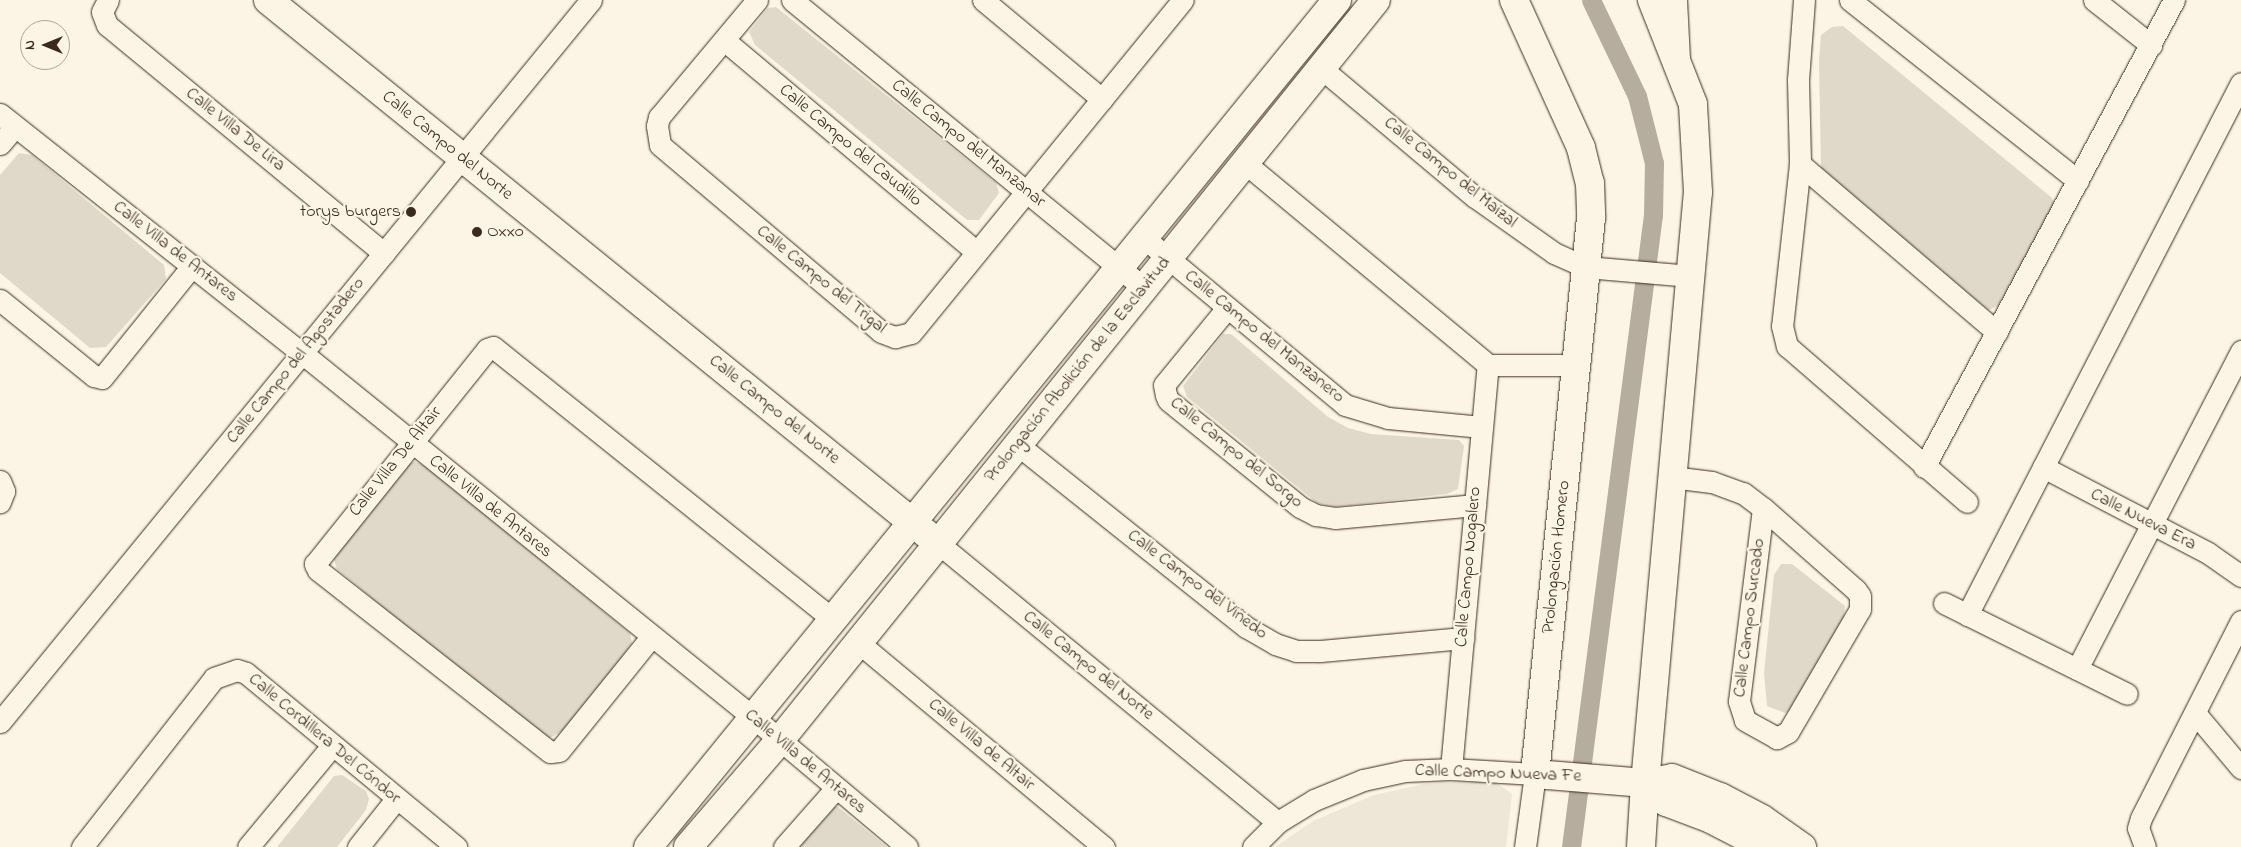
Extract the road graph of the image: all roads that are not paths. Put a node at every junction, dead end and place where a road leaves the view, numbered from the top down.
1 (108, 0) edge
2 (268, 0) edge
3 (591, 0) edge
4 (757, 0) edge
5 (792, 0) edge
6 (983, 0) edge
7 (1337, 0) edge
8 (1514, 0) edge
9 (1652, 0) edge
10 (1676, 0) edge
11 (1804, 0) edge
12 (1850, 0) edge
13 (2094, 0) edge
14 (2174, 0) edge
15 (1180, 1) edge
16 (1374, 1) edge
17 (724, 40) junction
18 (2151, 45) junction
19 (1679, 62) junction
20 (1321, 68) junction
21 (2241, 83) edge
22 (1102, 99) junction
23 (8, 120) edge
24 (0, 144) edge
25 (462, 158) junction
26 (1245, 163) junction
27 (1800, 164) junction
28 (2078, 181) junction
29 (1026, 192) junction
30 (1144, 238) junction
31 (977, 252) junction
32 (384, 253) junction
33 (1168, 258) junction
34 (192, 266) junction
35 (1586, 267) junction
36 (1120, 268) junction
37 (1678, 275) junction
38 (1144, 288) junction
39 (0, 300) edge
40 (1228, 308) junction
41 (1997, 332) junction
42 (2241, 351) edge
43 (302, 353) junction
44 (1488, 364) junction
45 (1576, 365) junction
46 (1482, 427) junction
47 (411, 444) junction
48 (1018, 445) junction
49 (1924, 467) junction
50 (2043, 467) junction
51 (1672, 477) junction
52 (0, 481) edge
53 (0, 502) edge
54 (1967, 502) dead end
55 (1475, 504) junction
56 (1763, 508) junction
57 (912, 523) junction
58 (2151, 524) junction
59 (939, 544) junction
60 (2241, 576) edge
61 (1944, 604) dead end
62 (1967, 615) junction
63 (834, 620) junction
64 (2241, 621) edge
65 (651, 637) junction
66 (1463, 638) junction
67 (859, 643) junction
68 (2077, 669) junction
69 (2127, 694) dead end
70 (2195, 713) junction
71 (754, 718) junction
72 (0, 722) edge
73 (780, 740) junction
74 (332, 746) junction
75 (2241, 768) edge
76 (1451, 769) junction
77 (1535, 774) junction
78 (1645, 783) junction
79 (836, 788) junction
80 (396, 799) junction
81 (1278, 822) junction
82 (82, 847) edge
83 (248, 847) edge
84 (358, 847) edge
85 (456, 847) edge
86 (648, 847) edge
87 (688, 847) edge
88 (784, 847) edge
89 (907, 847) edge
90 (1104, 847) edge
91 (1253, 847) edge
92 (1525, 847) edge
93 (1641, 847) edge
94 (1765, 847) edge
95 (1802, 847) edge
96 (2145, 847) edge

1 - 32 street, Calle Villa De Lira
2 - 25 main road, Calle Campo del Norte
3 - 25 street, Calle Campo del Agostadero
4 - 17 street, Calle Campo del Trigal
5 - 29 street, Calle Campo del Manzanar
6 - 22 street
7 - 30 main road, Prolongación Abolición de la Esclavitud
8 - 35 main road
9 - 19 main road
10 - 19 street
11 - 27 street
12 - 28 street
13 - 18 street
14 - 18 street
15 - 22 street, Calle Campo del Trigal
16 - 20 main road, Prolongación Abolición de la Esclavitud
17 - 31 street, Calle Campo del Caudillo
17 - 31 street, Calle Campo del Trigal
18 - 28 street
19 - 37 main road
20 - 26 main road, Prolongación Abolición de la Esclavitud
20 - 35 street, Calle Campo del Maizal
21 - 50 street
22 - 29 street, Calle Campo del Trigal
23 - 24 street
23 - 34 street, Calle Villa de Antares
25 - 32 street, Calle Campo del Agostadero
25 - 57 main road, Calle Campo del Norte
26 - 33 main road, Prolongación Abolición de la Esclavitud
26 - 44 street
27 - 41 street
27 - 49 street
28 - 41 street
29 - 31 street, Calle Campo del Trigal
29 - 36 street, Calle Campo del Manzanar
30 - 33 street, Calle Campo del Manzanero
30 - 36 main road, Prolongación Abolición de la Esclavitud
32 - 43 street, Calle Campo del Agostadero
33 - 38 main road, Prolongación Abolición de la Esclavitud
33 - 40 street, Calle Campo del Manzanero
34 - 39 street
34 - 43 street, Calle Villa de Antares
35 - 37 street
35 - 45 main road, Prolongación Homero
36 - 38 street, Calle Campo del Manzanar
36 - 57 main road, Prolongación Abolición de la Esclavitud
37 - 51 main road
38 - 48 main road, Prolongación Abolición de la Esclavitud
40 - 46 street, Calle Campo del Manzanero
40 - 55 street, Calle Campo del Sorgo
41 - 49 street
42 - 58 street
43 - 47 street, Calle Villa de Antares
43 - 72 street, Calle Campo del Agostadero
44 - 45 street
44 - 46 street, Calle Campo Nogalero
45 - 77 main road, Prolongación Homero
46 - 55 street, Calle Campo Nogalero
47 - 63 street, Calle Villa De Altair
47 - 65 street, Calle Villa de Antares
47 - 65 street, Calle Villa De Altair
48 - 59 main road, Prolongación Abolición de la Esclavitud
48 - 66 street, Calle Campo del Viñedo
49 - 54 street
50 - 58 street, Calle Nueva Era
50 - 62 street
51 - 56 street, Calle Campo Surcado
51 - 78 main road
52 - 53 street
55 - 66 street, Calle Campo Nogalero
56 - 56 street, Calle Campo Surcado
57 - 59 main road, Calle Campo del Norte
57 - 63 main road, Prolongación Abolición de la Esclavitud
58 - 60 street, Calle Nueva Era
58 - 68 street
59 - 67 main road, Prolongación Abolición de la Esclavitud
59 - 81 street, Calle Campo del Norte
61 - 62 street
62 - 68 street
63 - 71 main road, Prolongación Abolición de la Esclavitud
64 - 70 street
65 - 71 street, Calle Villa de Antares
66 - 76 street, Calle Campo Nogalero
67 - 73 main road, Prolongación Abolición de la Esclavitud
67 - 90 street, Calle Villa de Altair
68 - 69 street
70 - 75 street
70 - 96 street
71 - 73 street, Calle Villa de Antares
71 - 86 main road, Prolongación Abolición de la Esclavitud
73 - 79 street, Calle Villa de Antares
73 - 87 main road, Prolongación Abolición de la Esclavitud
74 - 80 street, Calle Cordillera Del Cóndor
74 - 82 street, Calle Cordillera Del Cóndor
74 - 83 street
76 - 77 street, Calle Campo Nueva Fe
76 - 81 street, Calle Campo Nueva Fe
77 - 78 main road, Calle Campo Nueva Fe
77 - 92 street, Prolongación Homero
78 - 93 main road
78 - 94 main road
78 - 95 main road, Calle Campo Nueva Fe
79 - 88 street
79 - 89 street, Calle Villa de Antares
80 - 84 street
80 - 85 street, Calle Cordillera Del Cóndor
81 - 91 street, Calle Campo Nueva Fe

